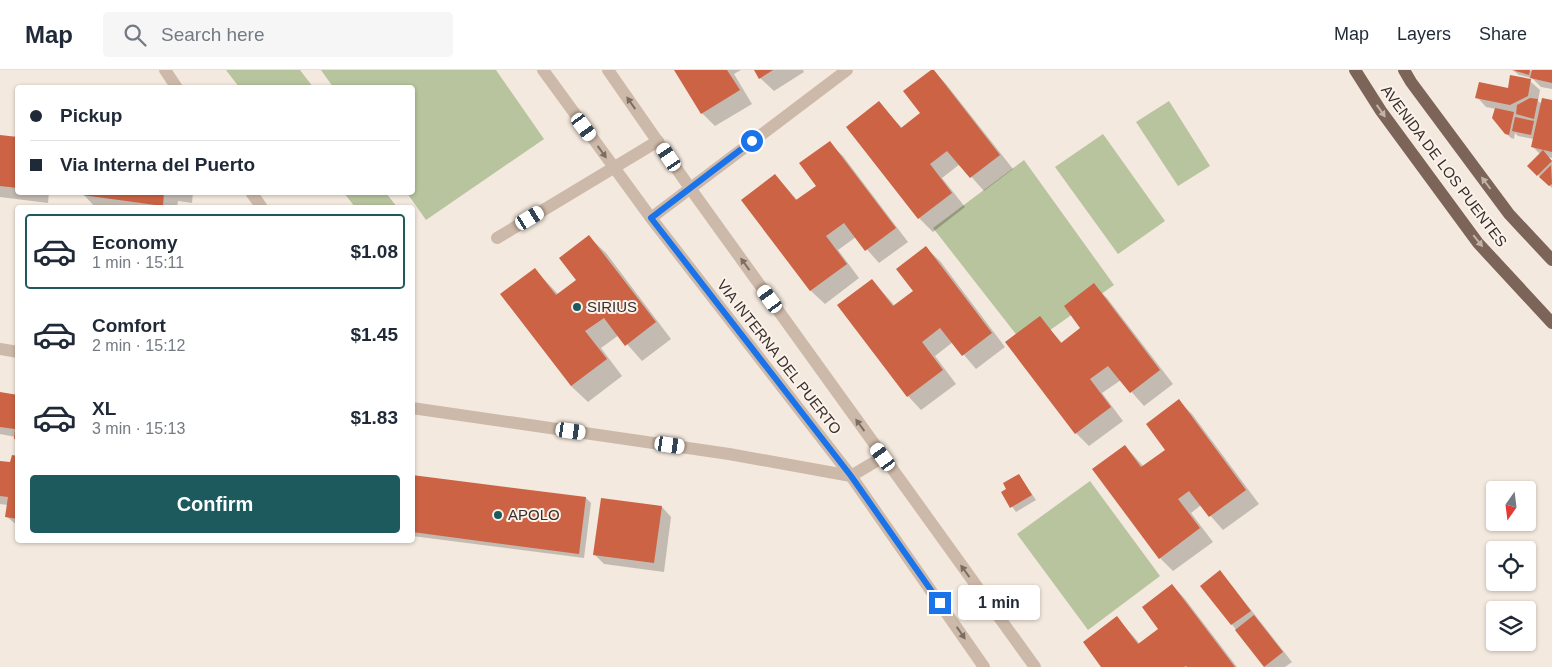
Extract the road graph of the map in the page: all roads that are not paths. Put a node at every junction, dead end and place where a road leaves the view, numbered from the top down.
1 (165, 70) edge
2 (543, 70) edge
3 (608, 70) edge
4 (846, 70) edge
5 (1355, 70) edge
6 (1404, 70) edge
7 (175, 85) edge
8 (658, 141) junction
9 (614, 169) junction
10 (690, 188) junction
11 (651, 218) junction
12 (497, 238) dead end
13 (1552, 260) edge
14 (1552, 323) edge
15 (0, 349) edge
16 (15, 352) edge
17 (415, 408) edge
18 (883, 457) junction
19 (851, 476) junction
20 (984, 667) edge
21 (1035, 667) edge

1 - 7 street
2 -> 9 street, VIA INTERNA DEL PUERTO
8 -> 3 street, VIA INTERNA DEL PUERTO
4 - 10 street
5 -> 14 main road, AVENIDA DE LOS PUENTES
13 -> 6 main road, AVENIDA DE LOS PUENTES
8 - 9 street
8 - 10 street, VIA INTERNA DEL PUERTO
9 - 11 street, VIA INTERNA DEL PUERTO
9 - 12 street
10 - 11 street
18 -> 10 street, VIA INTERNA DEL PUERTO
11 - 19 street, VIA INTERNA DEL PUERTO
15 - 16 street
17 - 19 street
18 - 19 street
21 -> 18 street, VIA INTERNA DEL PUERTO
19 -> 20 street, VIA INTERNA DEL PUERTO

